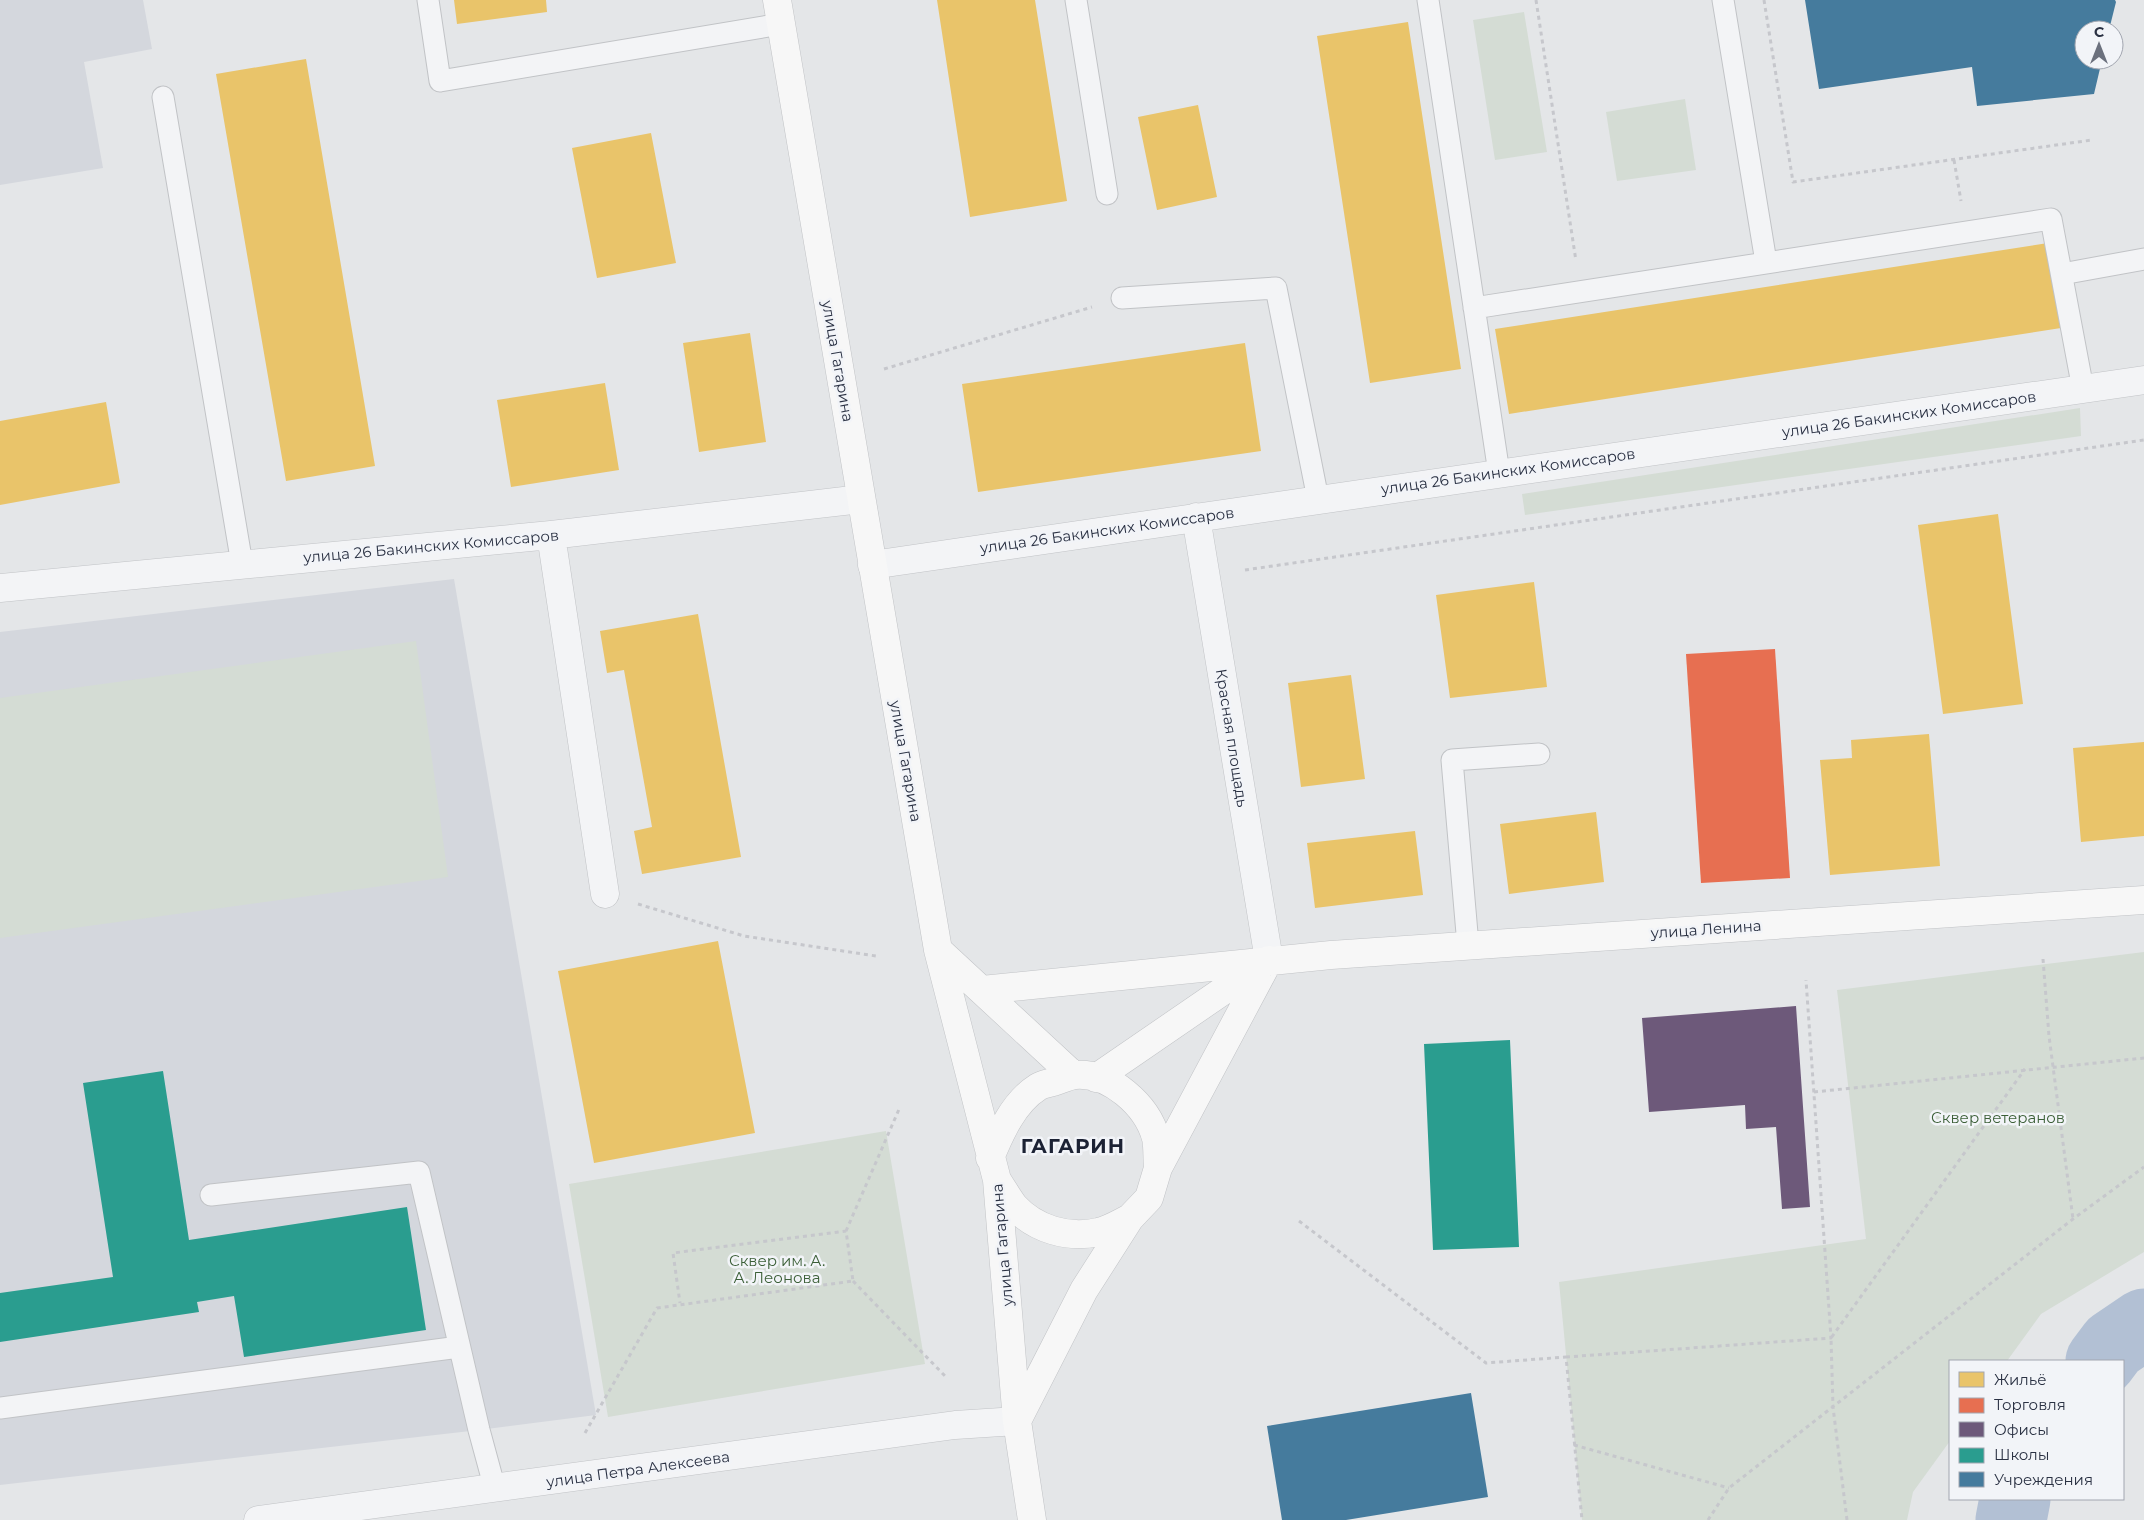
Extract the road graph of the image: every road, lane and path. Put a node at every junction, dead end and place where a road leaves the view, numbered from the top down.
1 (428, 0) edge
2 (1076, 0) edge
3 (1428, 0) edge
4 (1536, 0) edge
5 (1723, 0) edge
6 (1764, 0) edge
7 (779, 12) edge
8 (163, 97) dead end
9 (2092, 140) dead end
10 (1954, 160) junction
11 (1107, 194) dead end
12 (1966, 232) junction
13 (2144, 259) edge
14 (1766, 262) junction
15 (2062, 274) junction
16 (1581, 291) junction
17 (1122, 298) joint
18 (1474, 308) junction
19 (884, 369) dead end
20 (2144, 380) edge
21 (2083, 388) junction
22 (2144, 440) edge
23 (1499, 473) junction
24 (861, 499) junction
25 (1318, 499) junction
26 (1196, 517) junction
27 (551, 535) junction
28 (242, 564) junction
29 (872, 565) junction
30 (1245, 570) dead end
31 (0, 588) edge
32 (1539, 754) dead end
33 (605, 894) joint
34 (2144, 900) edge
35 (1468, 945) junction
36 (938, 950) junction
37 (876, 956) dead end
38 (2043, 959) dead end
39 (1269, 960) junction
40 (1806, 980) dead end
41 (982, 990) junction
42 (2144, 1058) edge
43 (2053, 1067) junction
44 (2025, 1070) junction
45 (1085, 1077) junction
46 (1814, 1092) junction
47 (900, 1107) dead end
48 (2144, 1167) edge
49 (1158, 1168) junction
50 (994, 1169) junction
51 (211, 1195) dead end
52 (1130, 1218) junction
53 (2073, 1219) junction
54 (1299, 1221) dead end
55 (846, 1231) junction
56 (853, 1281) junction
57 (680, 1303) junction
58 (1831, 1338) junction
59 (459, 1347) junction
60 (1566, 1357) junction
61 (945, 1376) dead end
62 (1833, 1407) junction
63 (0, 1408) edge
64 (1017, 1421) junction
65 (585, 1433) dead end
66 (1574, 1445) junction
67 (1729, 1488) junction
68 (495, 1489) junction
69 (258, 1520) edge
70 (1032, 1520) edge
71 (1582, 1520) edge
72 (1708, 1520) edge
73 (1847, 1520) edge

1 - 7 lane
2 - 11 lane
3 - 18 lane
4 - 16 path
5 - 14 lane
6 - 10 path
7 - 24 main road, улица Гагарина
8 - 28 lane
9 - 10 path
10 - 12 path
12 - 14 lane
12 - 15 lane
13 - 15 lane
14 - 16 lane
15 - 21 lane
16 - 18 lane
17 - 19 path
17 - 25 lane
18 - 23 lane
20 - 21 street, улица 26 Бакинских Комиссаров
21 - 23 street, улица 26 Бакинских Комиссаров
22 - 30 path
23 - 25 street, улица 26 Бакинских Комиссаров
24 - 27 street, улица 26 Бакинских Комиссаров
24 - 29 main road, улица Гагарина
25 - 26 street, улица 26 Бакинских Комиссаров
26 - 29 street, улица 26 Бакинских Комиссаров
26 - 39 street, Красная площадь
27 - 28 street, улица 26 Бакинских Комиссаров
27 - 33 street
28 - 31 street, улица 26 Бакинских Комиссаров
29 - 36 main road, улица Гагарина
32 - 35 lane
33 - 37 path
34 - 35 main road, улица Ленина
35 - 39 main road, улица Ленина
36 - 41 main road
36 - 50 main road, улица Гагарина
38 - 43 path
39 - 41 main road, улица Ленина
39 - 45 main road
39 - 49 main road
40 - 46 path
41 - 45 main road
42 - 43 path
43 - 44 path
43 - 53 path
44 - 46 path
44 - 58 path
45 - 49 main road
45 - 50 main road
46 - 58 path
47 - 55 path
48 - 53 path
49 - 52 main road
50 - 52 main road
50 - 64 main road, улица Гагарина
51 - 59 lane
52 - 64 main road
53 - 62 path
54 - 60 path
55 - 56 path
55 - 57 path
56 - 57 path
56 - 61 path
57 - 65 path
58 - 60 path
58 - 62 path
59 - 63 lane
59 - 68 lane
60 - 66 path
62 - 67 path
62 - 73 path
64 - 68 street, улица Петра Алексеева
64 - 70 main road, улица Гагарина
66 - 67 path
66 - 71 path
67 - 72 path
68 - 69 street, улица Петра Алексеева

